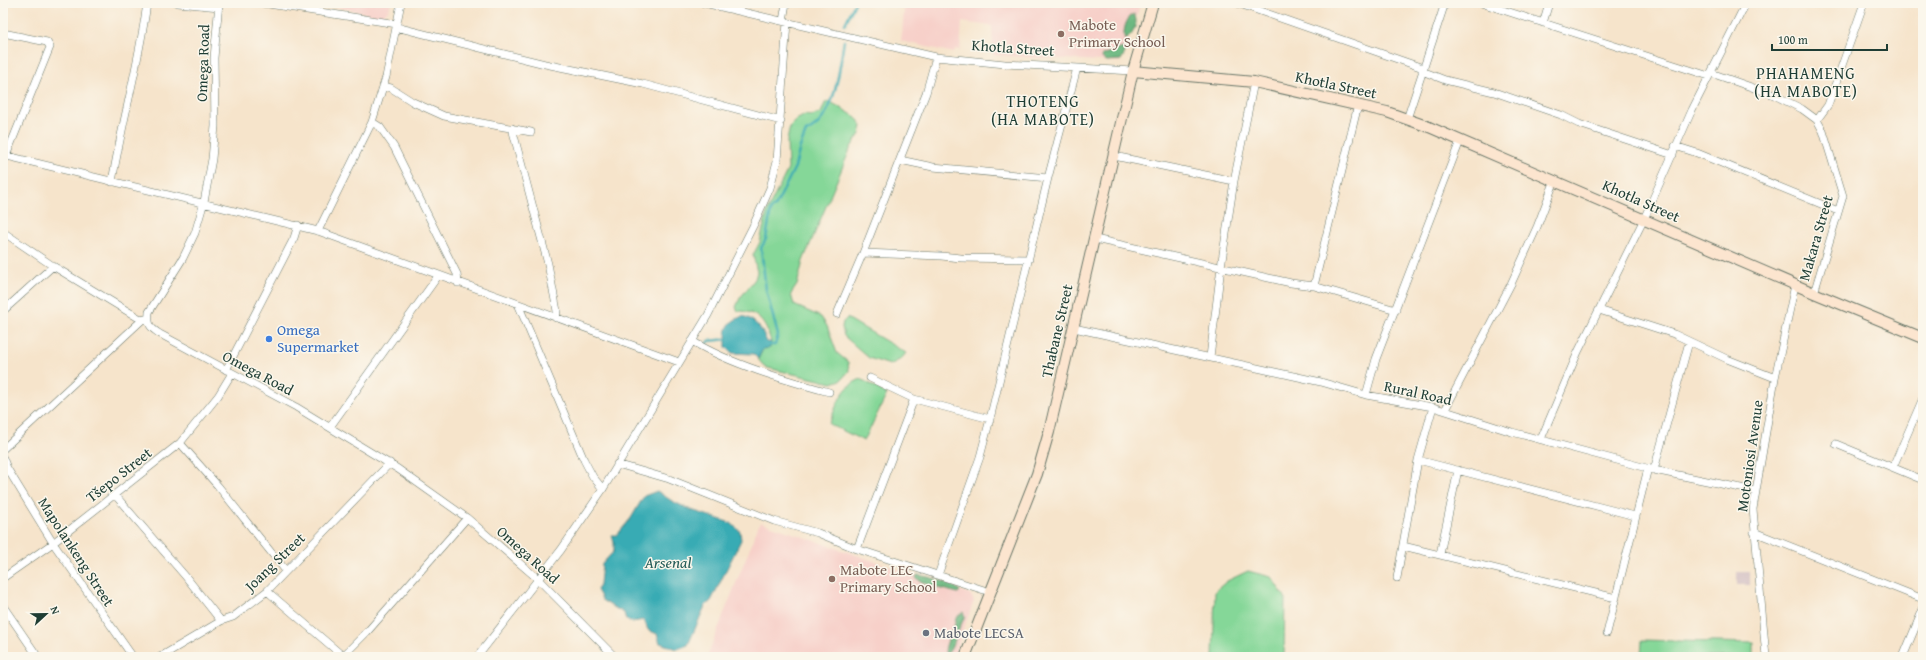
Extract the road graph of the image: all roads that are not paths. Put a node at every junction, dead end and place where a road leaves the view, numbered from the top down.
1 (147, 3) edge
2 (178, 3) edge
3 (262, 3) edge
4 (401, 3) edge
5 (704, 3) edge
6 (786, 3) edge
7 (1153, 3) edge
8 (1237, 3) edge
9 (1445, 3) edge
10 (1481, 3) edge
11 (1549, 3) edge
12 (1746, 3) edge
13 (1864, 3) edge
14 (219, 5) edge
15 (785, 22) junction
16 (1543, 23) junction
17 (396, 26) junction
18 (3, 33) edge
19 (936, 57) junction
20 (1078, 68) junction
21 (1422, 69) junction
22 (1133, 71) junction
23 (1710, 74) junction
24 (1254, 82) junction
25 (383, 86) junction
26 (1358, 105) junction
27 (1407, 119) junction
28 (1817, 120) junction
29 (781, 121) junction
30 (372, 122) junction
31 (512, 128) junction
32 (531, 132) dead end
33 (1460, 140) junction
34 (1675, 146) junction
35 (1673, 155) junction
36 (5, 156) edge
37 (1114, 156) junction
38 (900, 160) junction
39 (1048, 178) junction
40 (1555, 180) junction
41 (1234, 181) junction
42 (112, 182) junction
43 (204, 202) junction
44 (1838, 212) junction
45 (1644, 219) junction
46 (298, 226) junction
47 (318, 231) junction
48 (3, 232) edge
49 (1095, 239) junction
50 (863, 253) junction
51 (1029, 259) junction
52 (53, 266) junction
53 (1221, 267) junction
54 (438, 276) junction
55 (458, 283) junction
56 (1795, 285) junction
57 (1314, 286) junction
58 (1814, 293) junction
59 (518, 304) junction
60 (1396, 310) junction
61 (1599, 310) junction
62 (3, 311) edge
63 (837, 314) dead end
64 (556, 318) junction
65 (145, 319) junction
66 (1074, 328) junction
67 (1923, 338) edge
68 (692, 340) junction
69 (1689, 342) junction
70 (1210, 357) junction
71 (679, 362) junction
72 (229, 371) junction
73 (870, 378) dead end
74 (1775, 378) junction
75 (829, 392) dead end
76 (1366, 395) junction
77 (1923, 398) edge
78 (914, 399) junction
79 (1433, 407) junction
80 (1445, 410) junction
81 (990, 419) junction
82 (330, 427) junction
83 (1541, 439) junction
84 (180, 443) junction
85 (1836, 444) dead end
86 (3, 450) edge
87 (3, 458) edge
88 (1418, 460) junction
89 (390, 463) junction
90 (617, 464) junction
91 (1893, 466) junction
92 (5, 469) edge
93 (1651, 469) junction
94 (1458, 470) junction
95 (1923, 480) edge
96 (603, 488) junction
97 (1755, 491) junction
98 (115, 495) junction
99 (1635, 516) junction
100 (467, 518) junction
101 (1754, 532) junction
102 (53, 543) junction
103 (1403, 546) junction
104 (857, 550) junction
105 (1440, 554) junction
106 (286, 571) junction
107 (938, 575) junction
108 (3, 578) edge
109 (1397, 578) dead end
110 (538, 579) junction
111 (267, 591) junction
112 (990, 592) junction
113 (1616, 598) junction
114 (1923, 599) edge
115 (3, 606) edge
116 (1923, 609) edge
117 (221, 621) junction
118 (1607, 633) dead end
119 (343, 656) edge
120 (38, 657) edge
121 (133, 657) edge
122 (160, 657) edge
123 (477, 657) edge
124 (615, 657) edge
125 (965, 657) edge
126 (1766, 657) edge
127 (1904, 657) edge

1 - 42 street
2 - 14 street
3 - 17 street
4 - 17 street
5 - 15 street, Khotla Street
6 - 15 street
7 - 22 street, Thabane Street
8 - 21 street
9 - 21 street
10 - 16 street, Makara Street
11 - 16 street
12 - 23 street
13 - 28 street
14 - 43 street, Omega Road
15 - 19 street, Khotla Street
15 - 29 street
16 - 23 street, Makara Street
17 - 25 street
17 - 29 street
18 - 36 street
19 - 20 street, Khotla Street
19 - 38 street
20 - 22 street, Khotla Street
20 - 39 street
21 - 27 street
21 - 35 street
22 - 24 street, Khotla Street
22 - 37 street, Thabane Street
23 - 28 street, Makara Street
23 - 34 street
24 - 26 street, Khotla Street
24 - 41 street
25 - 30 street
25 - 31 street
26 - 27 street, Khotla Street
26 - 57 street
27 - 33 street, Khotla Street
28 - 44 street, Makara Street
29 - 68 street
30 - 47 street
30 - 55 street
31 - 32 street
31 - 64 street
33 - 40 street, Khotla Street
33 - 60 street
34 - 35 street
34 - 44 street
35 - 45 street
36 - 42 street
37 - 41 street
37 - 49 street, Thabane Street
38 - 39 street
38 - 50 street
39 - 51 street
40 - 45 street, Khotla Street
40 - 80 street
41 - 53 street
42 - 43 street
43 - 46 street
43 - 65 street, Omega Road
44 - 58 street, Makara Street
45 - 56 street, Khotla Street
45 - 61 street
46 - 47 street
46 - 72 street, Tšepo Street
47 - 54 street
48 - 52 street
49 - 53 street
49 - 66 street, Thabane Street
50 - 51 street
50 - 63 street
51 - 81 street
52 - 62 street
52 - 65 street
53 - 57 street
53 - 70 street
54 - 55 street
54 - 82 street
55 - 59 street
56 - 58 street, Khotla Street
56 - 74 street, Motoniosi Avenue
57 - 60 street
58 - 67 street, Khotla Street
59 - 64 street
59 - 96 street
60 - 76 street
61 - 69 street
61 - 83 street
64 - 71 street
65 - 72 street, Omega Road
65 - 86 street
66 - 70 street, Rural Road
66 - 112 street, Thabane Street
68 - 71 street
68 - 75 street
69 - 74 street
69 - 93 street
70 - 76 street, Rural Road
71 - 90 street
72 - 82 street, Omega Road
72 - 84 street, Tšepo Street
73 - 78 street
74 - 97 street, Motoniosi Avenue
76 - 79 street, Rural Road
77 - 91 street
78 - 81 street
78 - 104 street
79 - 80 street, Rural Road
79 - 88 street
80 - 83 street, Rural Road
81 - 107 street
82 - 89 street, Omega Road
83 - 93 street, Rural Road
84 - 98 street, Tšepo Street
84 - 106 street
85 - 91 street
87 - 92 street, Mapolankeng Street
88 - 94 street
88 - 103 street
89 - 100 street, Omega Road
89 - 106 street, Joang Street
90 - 96 street
90 - 104 street
91 - 95 street
92 - 102 street, Mapolankeng Street
93 - 97 street, Rural Road
93 - 99 street
94 - 99 street
94 - 105 street
96 - 110 street
97 - 101 street, Motoniosi Avenue
98 - 102 street, Tšepo Street
98 - 117 street
99 - 113 street
100 - 110 street, Omega Road
100 - 119 street
101 - 114 street
101 - 126 street, Motoniosi Avenue
102 - 108 street, Tšepo Street
102 - 121 street, Mapolankeng Street
103 - 105 street
103 - 109 street
104 - 107 street
105 - 113 street
106 - 111 street, Joang Street
107 - 112 street
110 - 123 street
110 - 124 street, Omega Road
111 - 117 street, Joang Street
111 - 119 street
112 - 125 street, Thabane Street
113 - 118 street
115 - 120 street
116 - 127 street
117 - 122 street, Joang Street

